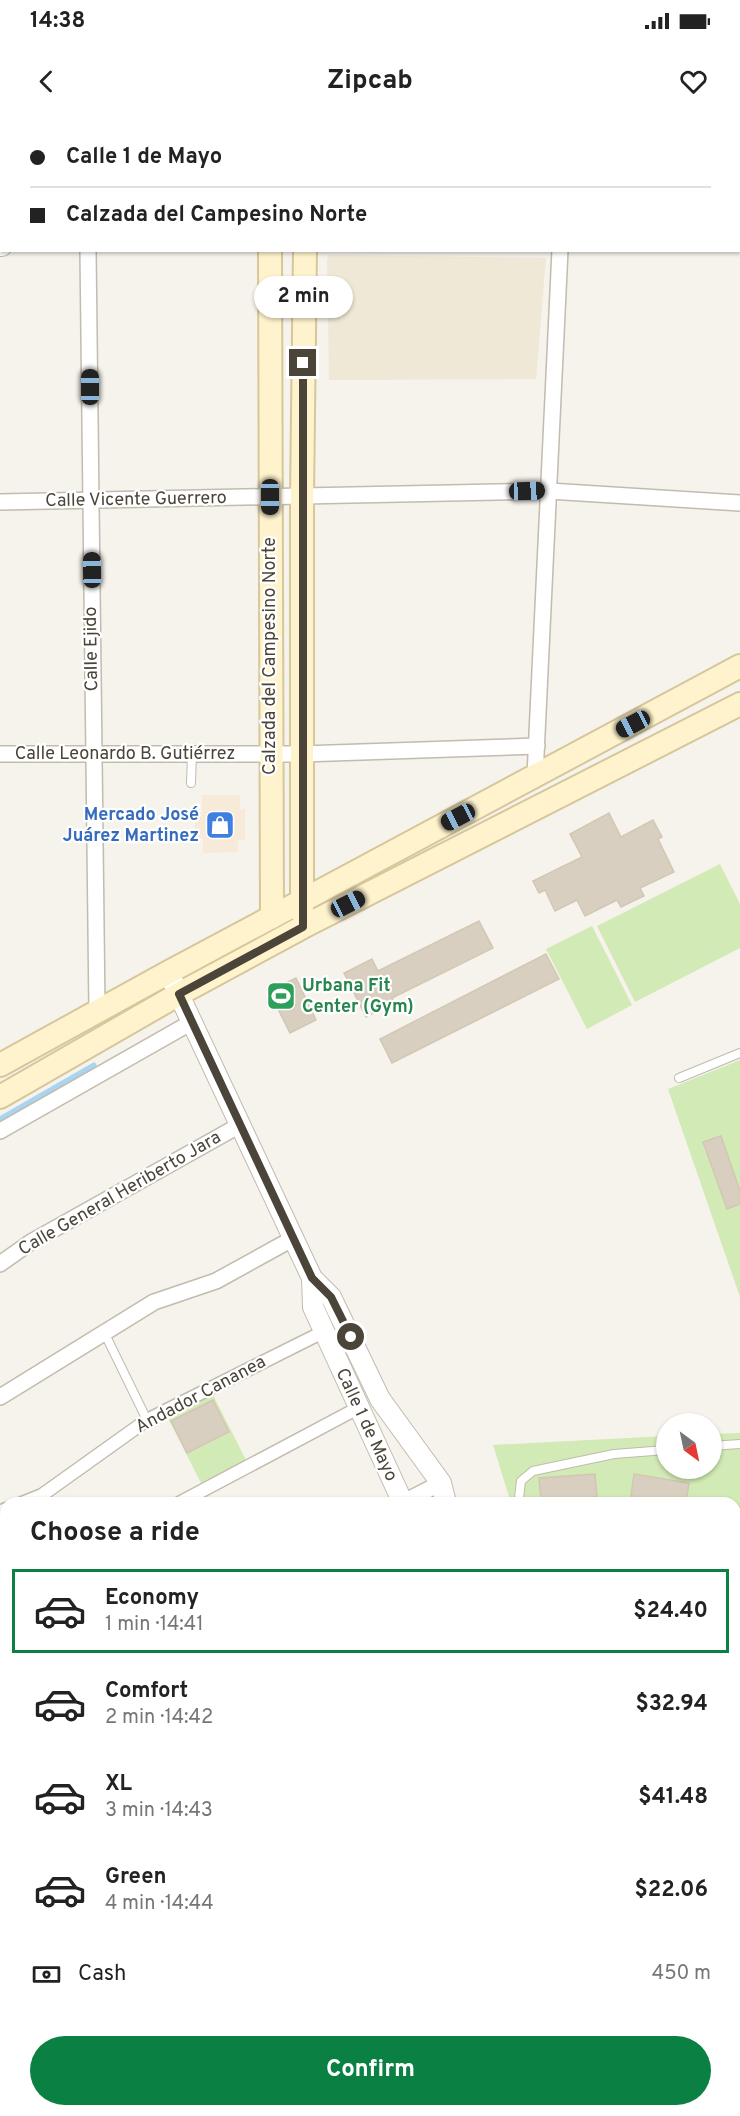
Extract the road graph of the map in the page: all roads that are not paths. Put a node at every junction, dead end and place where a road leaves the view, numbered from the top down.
1 (88, 252) edge
2 (270, 252) edge
3 (305, 252) edge
4 (560, 252) edge
5 (549, 491) junction
6 (270, 497) junction
7 (302, 497) junction
8 (91, 501) junction
9 (0, 502) edge
10 (740, 503) edge
11 (270, 561) junction
12 (302, 562) junction
13 (270, 621) junction
14 (302, 622) junction
15 (740, 666) edge
16 (740, 704) edge
17 (537, 746) junction
18 (0, 754) edge
19 (94, 754) junction
20 (192, 754) junction
21 (270, 754) junction
22 (302, 754) junction
23 (536, 776) junction
24 (191, 783) dead end
25 (301, 901) junction
26 (272, 917) junction
27 (303, 927) junction
28 (169, 972) junction
29 (179, 994) junction
30 (97, 1011) junction
31 (192, 1022) junction
32 (740, 1053) edge
33 (0, 1065) edge
34 (680, 1078) dead end
35 (0, 1097) edge
36 (240, 1125) junction
37 (0, 1131) edge
38 (294, 1238) junction
39 (0, 1264) edge
40 (312, 1278) junction
41 (104, 1331) junction
42 (324, 1332) junction
43 (0, 1396) edge
44 (358, 1408) junction
45 (147, 1420) junction
46 (740, 1444) edge
47 (722, 1445) edge
48 (656, 1451) edge
49 (441, 1483) junction
50 (37, 1497) edge
51 (191, 1497) edge
52 (400, 1497) edge
53 (414, 1497) edge
54 (445, 1497) edge
55 (519, 1497) edge

1 - 8 street, Calle Ejido
2 - 6 main road, Calzada del Campesino Norte
3 - 7 main road, Calzada del Campesino Norte
4 - 5 street
5 - 7 street, Calle Vicente Guerrero
5 - 10 street, Calle Vicente Guerrero
5 - 17 street
6 - 7 street, Calle Vicente Guerrero
6 - 8 street, Calle Vicente Guerrero
6 - 11 main road, Calzada del Campesino Norte
7 - 12 main road, Calzada del Campesino Norte
8 - 9 street, Calle Vicente Guerrero
8 - 19 street, Calle Ejido
11 - 12 main road
11 - 13 main road, Calzada del Campesino Norte
12 - 14 main road, Calzada del Campesino Norte
13 - 14 main road
13 - 21 main road, Calzada del Campesino Norte
14 - 22 main road, Calzada del Campesino Norte
15 - 23 main road
16 - 27 main road
17 - 22 street, Calle Leonardo B. Gutiérrez
17 - 23 street
18 - 19 street, Calle Leonardo B. Gutiérrez
19 - 20 street, Calle Leonardo B. Gutiérrez
19 - 30 street, Calle Ejido
20 - 21 street, Calle Leonardo B. Gutiérrez
20 - 24 lane
21 - 22 street, Calle Leonardo B. Gutiérrez
21 - 26 main road, Calzada del Campesino Norte
22 - 25 main road, Calzada del Campesino Norte
23 - 25 main road
25 - 26 main road
25 - 27 main road, Calzada del Campesino Norte
26 - 28 main road
27 - 29 main road
28 - 29 street, Calle 1 de Mayo
28 - 30 main road
29 - 31 street, Calle 1 de Mayo
29 - 35 main road
30 - 33 main road
31 - 36 street, Calle 1 de Mayo
31 - 37 street
32 - 34 lane
36 - 38 street, Calle 1 de Mayo
36 - 39 street, Calle General Heriberto Jara
38 - 40 street, Calle 1 de Mayo
38 - 41 street
40 - 42 street, Calle 1 de Mayo
40 - 49 street, Calle 1 de Mayo
41 - 43 street
41 - 45 lane
42 - 44 street, Calle 1 de Mayo
42 - 45 street, Andador Cananea
44 - 51 street
44 - 52 street, Calle 1 de Mayo
45 - 50 street, Andador Cananea
46 - 47 lane
48 - 55 lane
49 - 53 street
49 - 54 street, Calle 1 de Mayo

